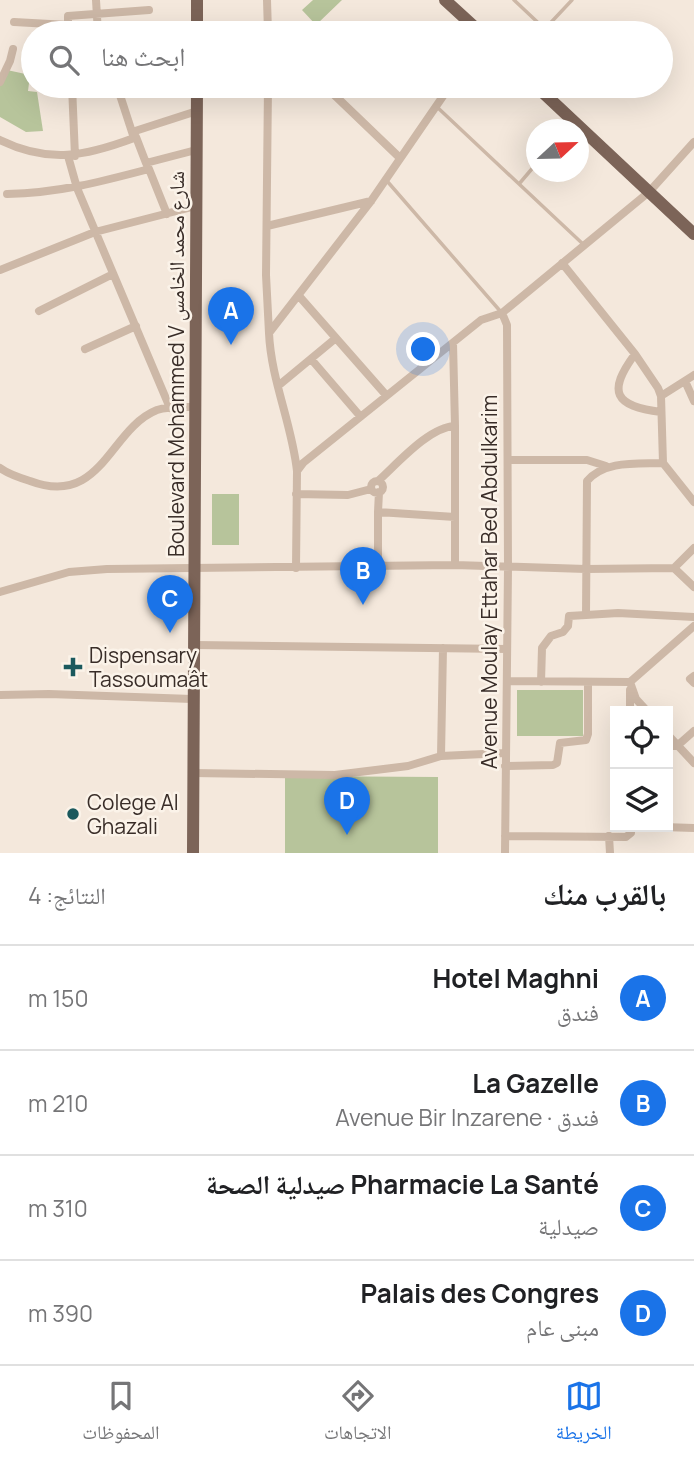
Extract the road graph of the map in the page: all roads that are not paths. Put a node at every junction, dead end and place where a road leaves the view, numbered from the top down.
1 (96, 0) edge
2 (197, 0) edge
3 (268, 0) edge
4 (445, 0) edge
5 (514, 0) edge
6 (572, 0) edge
7 (149, 10) dead end
8 (95, 14) junction
9 (68, 21) edge
10 (96, 21) edge
11 (197, 21) edge
12 (269, 21) edge
13 (468, 21) edge
14 (533, 21) edge
15 (552, 21) edge
16 (14, 22) dead end
17 (21, 23) edge
18 (12, 49) dead end
19 (0, 82) edge
20 (72, 98) edge
21 (121, 98) edge
22 (197, 98) edge
23 (268, 98) edge
24 (338, 98) edge
25 (442, 98) edge
26 (547, 98) edge
27 (436, 106) junction
28 (197, 111) junction
29 (566, 119) edge
30 (133, 135) junction
31 (0, 140) edge
32 (589, 141) edge
33 (694, 142) edge
34 (196, 150) junction
35 (71, 156) junction
36 (400, 158) junction
37 (148, 166) junction
38 (526, 176) edge
39 (386, 179) junction
40 (519, 184) junction
41 (77, 188) junction
42 (649, 192) junction
43 (7, 194) dead end
44 (371, 201) junction
45 (196, 206) junction
46 (167, 214) junction
47 (267, 226) junction
48 (95, 232) junction
49 (694, 234) edge
50 (584, 245) junction
51 (562, 263) junction
52 (0, 270) edge
53 (113, 274) junction
54 (299, 296) junction
55 (39, 311) dead end
56 (502, 313) junction
57 (136, 326) junction
58 (269, 333) junction
59 (336, 338) junction
60 (453, 343) junction
61 (85, 349) dead end
62 (635, 354) junction
63 (311, 359) junction
64 (694, 375) edge
65 (685, 382) junction
66 (278, 386) junction
67 (386, 395) junction
68 (661, 396) junction
69 (694, 401) edge
70 (195, 407) junction
71 (170, 408) junction
72 (661, 412) junction
73 (360, 416) junction
74 (454, 426) junction
75 (508, 460) junction
76 (663, 463) junction
77 (606, 466) junction
78 (0, 468) edge
79 (297, 471) junction
80 (375, 490) junction
81 (296, 494) junction
82 (693, 498) edge
83 (379, 512) junction
84 (455, 517) junction
85 (694, 548) edge
86 (455, 565) junction
87 (194, 566) junction
88 (378, 567) junction
89 (296, 568) junction
90 (508, 568) junction
91 (674, 568) junction
92 (586, 569) junction
93 (694, 587) edge
94 (0, 592) edge
95 (586, 615) junction
96 (694, 617) edge
97 (694, 626) edge
98 (195, 645) junction
99 (443, 648) junction
100 (507, 649) junction
101 (694, 676) edge
102 (507, 681) junction
103 (541, 682) junction
104 (588, 682) junction
105 (630, 682) junction
106 (694, 683) edge
107 (0, 695) edge
108 (192, 699) junction
109 (630, 706) edge
110 (642, 706) edge
111 (694, 731) edge
112 (673, 746) edge
113 (505, 752) junction
114 (441, 756) junction
115 (694, 763) edge
116 (505, 766) junction
117 (193, 772) junction
118 (673, 827) edge
119 (694, 828) edge
120 (631, 832) edge
121 (505, 836) junction
122 (609, 836) junction
123 (193, 853) edge
124 (505, 853) edge
125 (610, 853) edge

1 - 8 street
2 - 11 main road
3 - 12 street
4 - 13 main road
5 - 14 lane
6 - 15 lane
7 - 8 street
8 - 9 street
8 - 10 street
16 - 17 street
18 - 19 street
20 - 35 street
21 - 30 street
22 - 28 main road, Boulevard Mohammed V شارع محمد الخامس
23 - 47 street
24 - 36 street
25 - 27 street
26 - 29 main road
27 - 36 street
27 - 40 lane
28 - 30 street
28 - 34 main road, Boulevard Mohammed V شارع محمد الخامس
30 - 35 street
30 - 37 street
31 - 35 street
32 - 42 main road
33 - 42 street
34 - 37 street
34 - 45 main road, Boulevard Mohammed V شارع محمد الخامس
35 - 41 street
36 - 39 street
37 - 41 street
37 - 46 street
38 - 40 lane
39 - 44 street
39 - 56 lane
40 - 50 lane
41 - 43 street
41 - 48 street
42 - 49 main road
42 - 50 street
44 - 47 street
44 - 54 street
45 - 46 street
45 - 70 main road, Boulevard Mohammed V شارع محمد الخامس
46 - 48 street
47 - 58 street
48 - 52 street
48 - 53 street
50 - 51 street
51 - 56 street
51 - 62 street
53 - 55 street
53 - 57 street
54 - 58 street
54 - 59 street
56 - 60 street
56 - 75 street, Avenue Moulay Ettahar Bed Abdulkarim
57 - 61 street
57 - 71 street
58 - 66 street
59 - 63 street
59 - 67 street
60 - 67 street
60 - 74 street
62 - 68 street
62 - 72 street
63 - 66 street
63 - 73 street
64 - 65 street
65 - 68 street
65 - 69 street
66 - 79 street
67 - 73 street
68 - 72 street
70 - 71 street
70 - 87 main road, Boulevard Mohammed V شارع محمد الخامس
71 - 78 street
72 - 76 street
73 - 79 street
74 - 80 street
74 - 84 street
75 - 77 street
75 - 90 street, Avenue Moulay Ettahar Bed Abdulkarim
76 - 77 street
76 - 82 street
77 - 92 street
79 - 81 street
80 - 81 street
80 - 83 street
81 - 89 street
83 - 84 street
83 - 88 street
84 - 86 street
85 - 91 street
86 - 88 street
86 - 90 street
87 - 89 street
87 - 94 street
87 - 98 main road, Boulevard Mohammed V شارع محمد الخامس
88 - 89 street
90 - 92 street
90 - 100 street, Avenue Moulay Ettahar Bed Abdulkarim
91 - 92 street
91 - 93 street
92 - 95 street
95 - 96 street
95 - 103 street
97 - 105 street
98 - 99 street
98 - 108 main road, Boulevard Mohammed V شارع محمد الخامس
99 - 100 street
99 - 114 street
100 - 102 street, Avenue Moulay Ettahar Bed Abdulkarim
101 - 106 street
102 - 103 street
102 - 113 street, Avenue Moulay Ettahar Bed Abdulkarim
103 - 104 street
104 - 105 street
104 - 116 street
105 - 109 street
105 - 110 street
107 - 108 street
108 - 117 main road, Boulevard Mohammed V شارع محمد الخامس
111 - 112 street
112 - 115 street
113 - 114 street
113 - 116 street, Avenue Moulay Ettahar Bed Abdulkarim
114 - 117 street
116 - 121 street, Avenue Moulay Ettahar Bed Abdulkarim
117 - 123 main road, Boulevard Mohammed V شارع محمد الخامس
118 - 119 street
120 - 122 street
121 - 122 street
121 - 124 street, Avenue Moulay Ettahar Bed Abdulkarim
122 - 125 street

